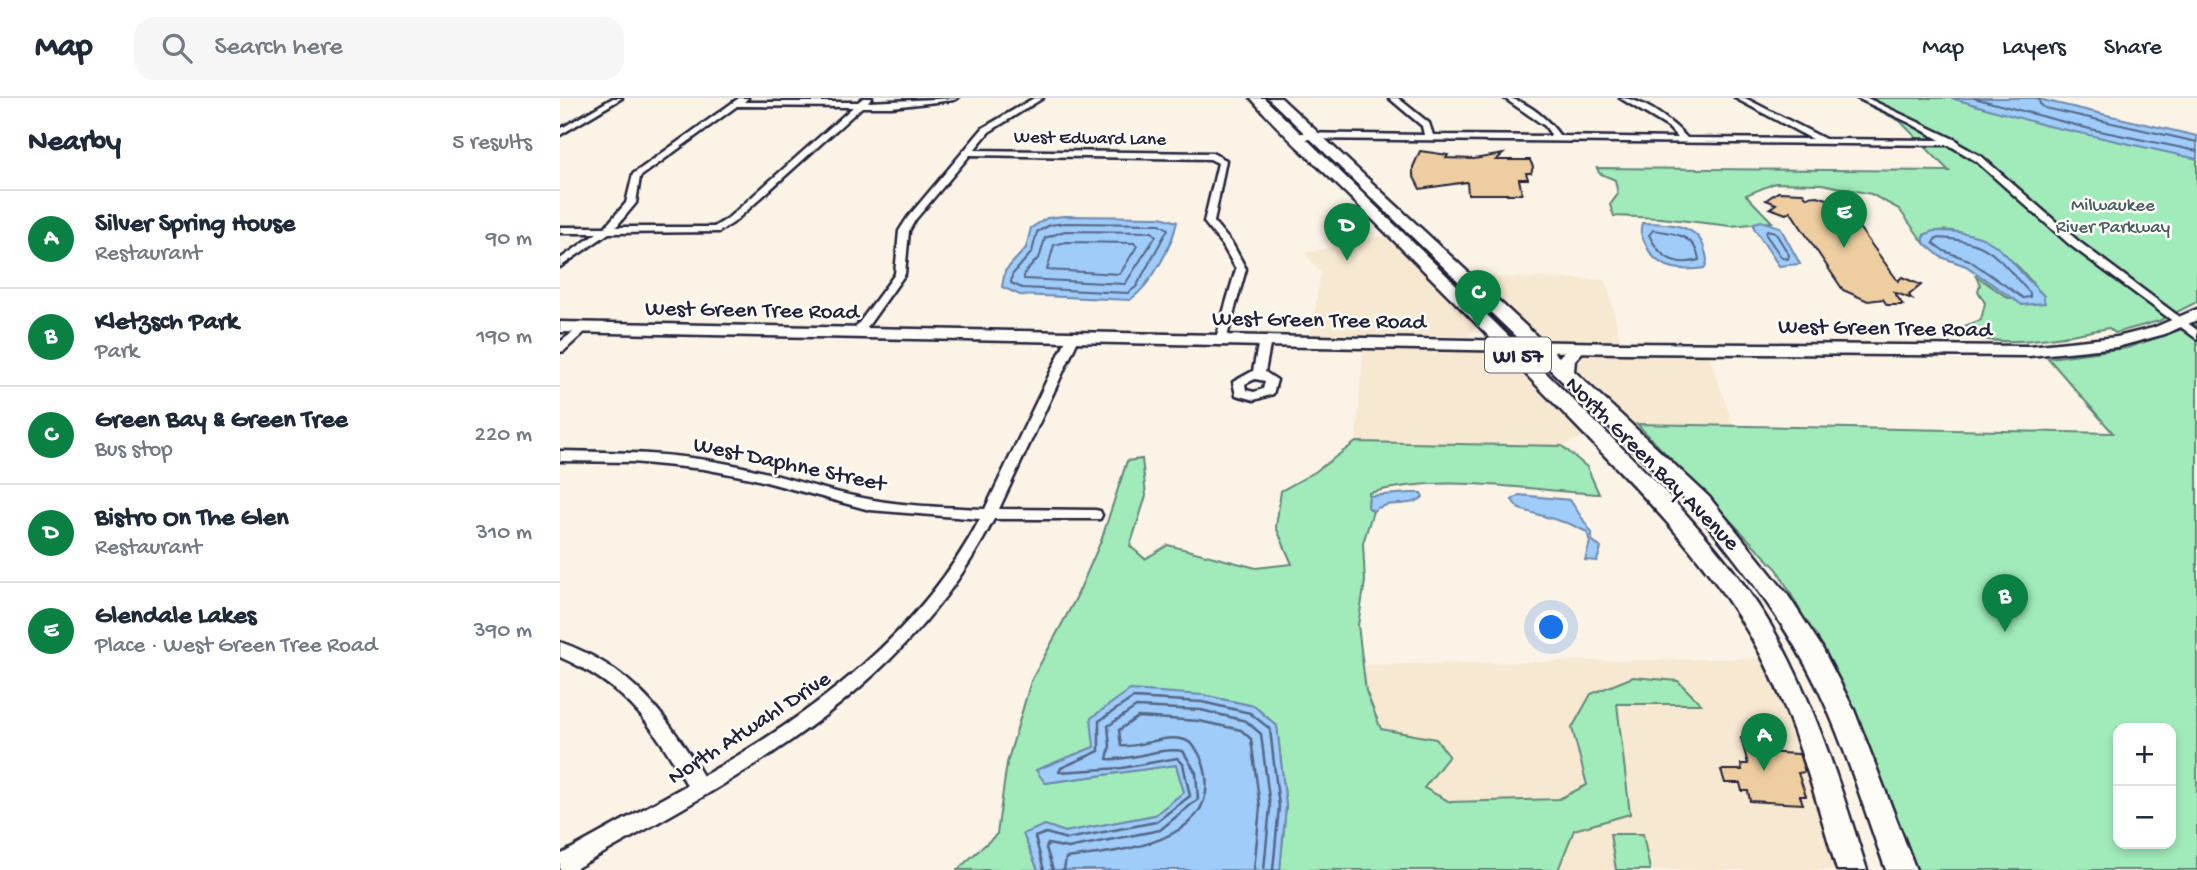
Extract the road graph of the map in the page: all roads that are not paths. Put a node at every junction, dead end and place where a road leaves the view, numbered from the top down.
1 (618, 98) edge
2 (744, 98) edge
3 (868, 98) edge
4 (954, 98) edge
5 (1039, 98) edge
6 (1257, 98) edge
7 (1274, 98) edge
8 (1393, 98) edge
9 (1508, 98) edge
10 (1624, 98) edge
11 (1739, 98) edge
12 (1861, 98) edge
13 (735, 104) junction
14 (860, 105) junction
15 (560, 133) edge
16 (1296, 136) junction
17 (1316, 136) junction
18 (1429, 137) junction
19 (1558, 139) junction
20 (1685, 140) junction
21 (1822, 141) junction
22 (1955, 144) junction
23 (968, 152) junction
24 (560, 230) edge
25 (604, 230) junction
26 (560, 264) edge
27 (2189, 318) edge
28 (560, 327) edge
29 (584, 327) junction
30 (859, 331) junction
31 (1074, 336) junction
32 (2197, 336) edge
33 (1222, 338) junction
34 (1265, 340) junction
35 (1508, 345) junction
36 (1537, 345) junction
37 (1578, 347) junction
38 (560, 348) edge
39 (1564, 373) junction
40 (1258, 375) dead end
41 (560, 456) edge
42 (990, 513) junction
43 (1095, 514) dead end
44 (560, 649) edge
45 (699, 788) junction
46 (560, 866) edge
47 (1852, 870) edge
48 (1901, 870) edge

1 - 15 street
2 - 13 street
3 - 14 street
4 - 14 street
5 - 23 street
6 - 16 main road, North Green Bay Avenue / WI 57
7 - 17 main road, North Green Bay Avenue / WI 57
8 - 18 street
9 - 19 street
10 - 20 street
11 - 21 street
12 - 22 street
13 - 14 street
13 - 25 street
14 - 25 street
16 - 17 street
16 - 35 main road, North Green Bay Avenue / WI 57
17 - 18 street
17 - 36 main road, North Green Bay Avenue / WI 57
18 - 19 street
19 - 20 street
20 - 21 street
21 - 22 street
22 - 27 street
23 - 30 street
23 - 33 street, West Edward Lane
24 - 25 street
25 - 26 street
27 - 32 street
27 - 37 street, West Green Tree Road
28 - 29 street, West Green Tree Road
29 - 30 street, West Green Tree Road
29 - 38 street
30 - 31 street, West Green Tree Road
31 - 33 street, West Green Tree Road
31 - 42 street, North Atwahl Drive
33 - 34 street, West Green Tree Road
34 - 35 street, West Green Tree Road
34 - 40 street
35 - 36 street, West Green Tree Road
35 - 47 main road, North Green Bay Avenue / WI 57
36 - 37 street, West Green Tree Road
36 - 39 main road, North Green Bay Avenue / WI 57
37 - 39 main road
39 - 48 main road, North Green Bay Avenue / WI 57
41 - 42 street, West Daphne Street
42 - 43 street, West Daphne Street
42 - 45 street, North Atwahl Drive
44 - 45 street
45 - 46 street, North Atwahl Drive

